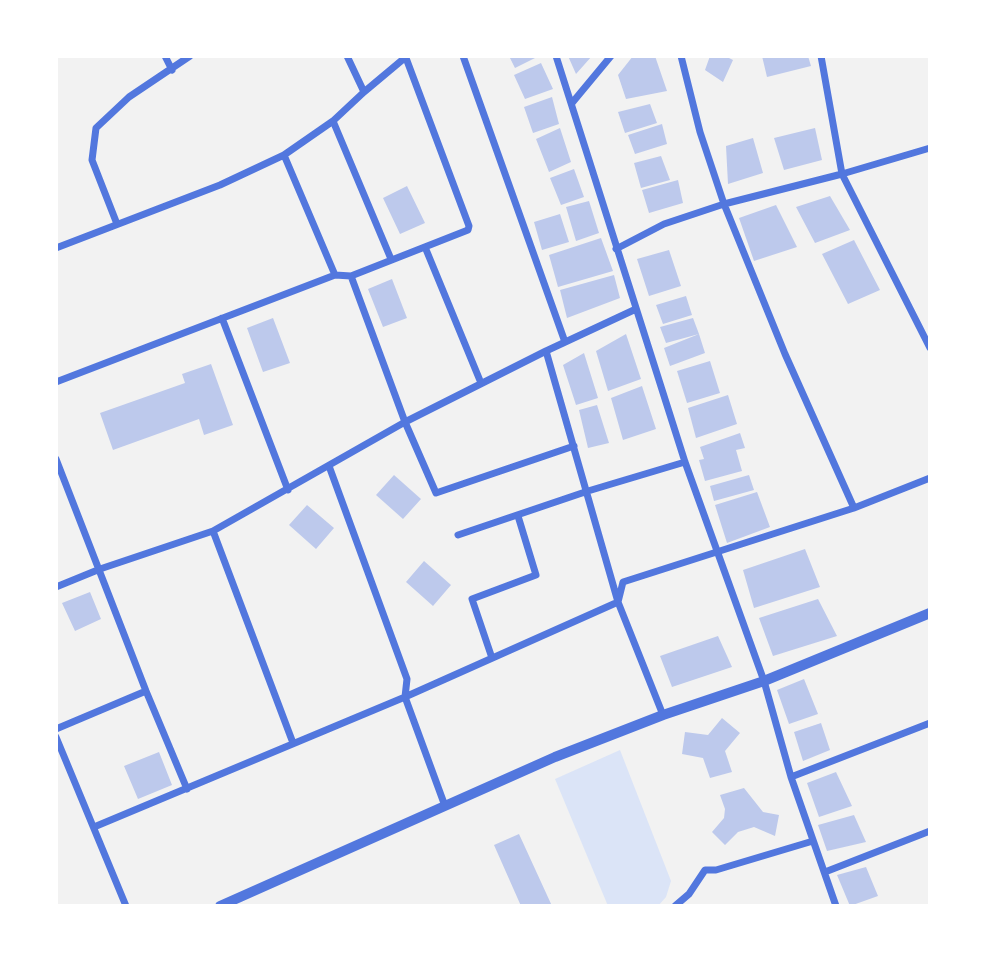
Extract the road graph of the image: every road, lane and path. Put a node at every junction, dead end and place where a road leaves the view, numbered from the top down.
1 (165, 56) edge
2 (190, 56) edge
3 (347, 56) edge
4 (463, 56) edge
5 (556, 56) edge
6 (611, 56) edge
7 (681, 56) edge
8 (821, 56) edge
9 (407, 57) edge
10 (172, 70) junction
11 (364, 92) junction
12 (572, 103) junction
13 (333, 121) junction
14 (930, 148) edge
15 (284, 155) junction
16 (842, 174) junction
17 (724, 204) junction
18 (117, 224) junction
19 (425, 247) junction
20 (56, 248) edge
21 (616, 249) junction
22 (391, 259) junction
23 (335, 275) junction
24 (351, 276) junction
25 (636, 309) junction
26 (222, 318) junction
27 (565, 342) junction
28 (930, 348) edge
29 (546, 351) junction
30 (56, 382) edge
31 (481, 383) junction
32 (405, 422) junction
33 (574, 446) junction
34 (56, 459) edge
35 (685, 462) junction
36 (329, 466) junction
37 (930, 478) edge
38 (288, 490) junction
39 (587, 491) junction
40 (854, 508) junction
41 (518, 516) junction
42 (213, 531) junction
43 (458, 535) dead end
44 (718, 551) junction
45 (100, 569) junction
46 (56, 587) edge
47 (618, 602) junction
48 (930, 613) edge
49 (492, 658) junction
50 (764, 681) junction
51 (146, 691) junction
52 (405, 697) junction
53 (663, 715) junction
54 (930, 723) edge
55 (56, 729) edge
56 (56, 737) edge
57 (293, 743) junction
58 (791, 777) junction
59 (187, 789) junction
60 (445, 806) junction
61 (94, 827) junction
62 (930, 831) edge
63 (813, 841) junction
64 (825, 872) junction
65 (126, 906) edge
66 (220, 906) edge
67 (676, 906) edge
68 (836, 906) edge

1 - 10 street
2 - 10 street
3 - 11 street
4 - 27 street
5 - 12 street
6 - 12 street
7 - 17 street
8 - 16 street
9 - 11 street
9 - 19 street
10 - 18 street
11 - 13 street
12 - 21 street
13 - 15 street
13 - 22 street
14 - 16 street
15 - 18 street
15 - 23 street
16 - 17 street
16 - 28 street
17 - 21 street
17 - 40 street
18 - 20 street
19 - 22 street
19 - 31 street
21 - 25 street
22 - 24 street
23 - 24 street
23 - 26 street
24 - 32 street
25 - 27 street
25 - 35 street
26 - 30 street
26 - 38 street
27 - 29 street
29 - 31 street
29 - 33 street
31 - 32 street
32 - 33 street
32 - 36 street
33 - 39 street
34 - 45 street
35 - 39 street
35 - 44 street
36 - 38 street
36 - 52 street
37 - 40 street
38 - 42 street
39 - 41 street
39 - 47 street
40 - 44 street
41 - 43 street
41 - 49 street
42 - 45 street
42 - 57 street
44 - 47 street
44 - 50 street
45 - 46 street
45 - 51 street
47 - 49 street
47 - 53 street
48 - 50 street
49 - 52 street
50 - 53 street
50 - 58 street
51 - 55 street
51 - 59 street
52 - 57 street
52 - 60 street
53 - 60 street
54 - 58 street
56 - 61 street
57 - 59 street
58 - 63 street
59 - 61 street
60 - 66 street
61 - 65 street
62 - 64 street
63 - 64 street
63 - 67 street
64 - 68 street

